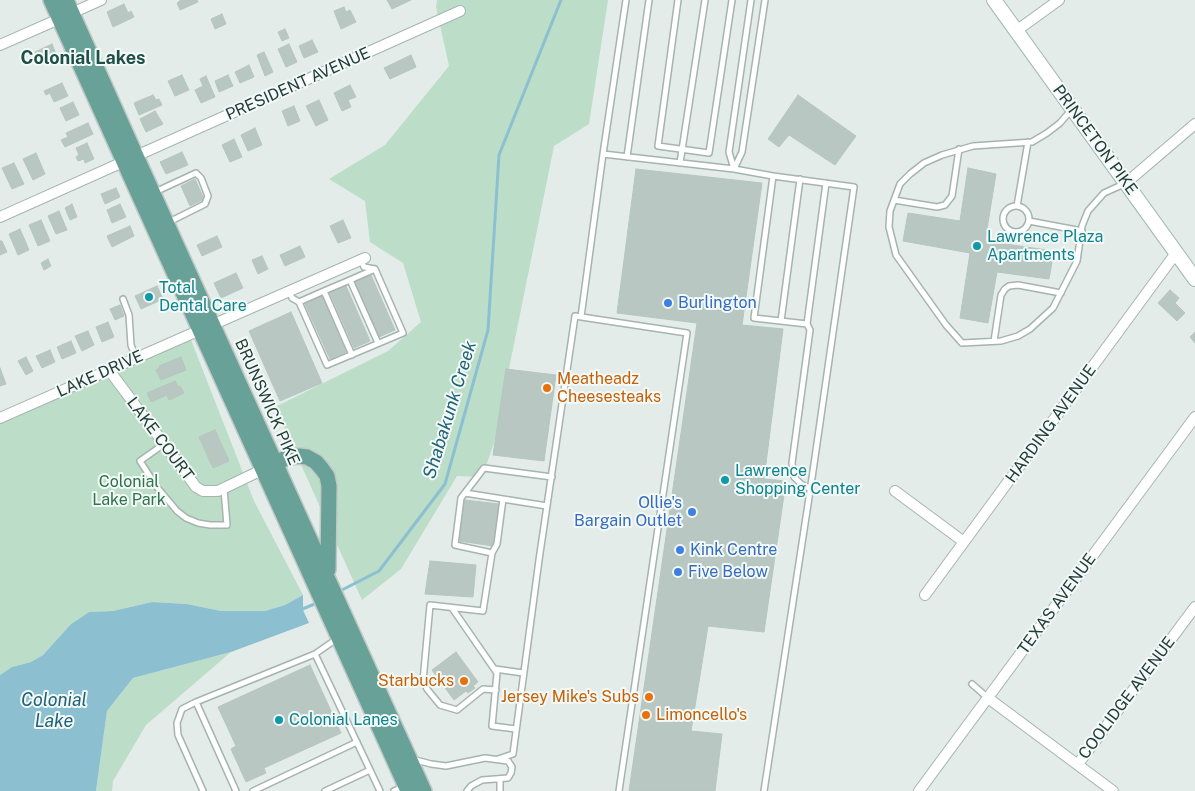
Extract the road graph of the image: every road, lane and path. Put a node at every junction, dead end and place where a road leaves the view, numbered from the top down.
1 (51, 0) edge
2 (101, 0) edge
3 (626, 0) edge
4 (649, 0) edge
5 (678, 0) edge
6 (705, 0) edge
7 (732, 0) edge
8 (751, 0) edge
9 (765, 0) edge
10 (994, 0) edge
11 (1059, 0) edge
12 (66, 11) edge
13 (460, 11) dead end
14 (1016, 31) junction
15 (0, 44) edge
16 (1073, 109) junction
17 (1195, 124) edge
18 (1028, 142) junction
19 (682, 149) junction
20 (959, 149) junction
21 (603, 154) junction
22 (627, 157) junction
23 (130, 159) junction
24 (680, 163) junction
25 (734, 169) junction
26 (773, 176) junction
27 (800, 180) junction
28 (826, 183) junction
29 (1126, 183) junction
30 (152, 193) junction
31 (894, 200) junction
32 (1017, 206) junction
33 (0, 217) edge
34 (1028, 221) junction
35 (166, 224) junction
36 (1082, 230) junction
37 (1176, 253) junction
38 (363, 259) joint
39 (375, 269) junction
40 (1195, 279) edge
41 (350, 280) junction
42 (289, 291) junction
43 (324, 291) junction
44 (1061, 293) junction
45 (123, 299) dead end
46 (299, 302) junction
47 (581, 317) junction
48 (781, 321) junction
49 (807, 324) junction
50 (206, 328) junction
51 (994, 342) junction
52 (378, 343) junction
53 (352, 355) junction
54 (136, 358) junction
55 (109, 370) junction
56 (1195, 417) edge
57 (0, 418) edge
58 (164, 444) junction
59 (269, 467) junction
60 (552, 477) junction
61 (224, 489) junction
62 (811, 489) junction
63 (895, 491) dead end
64 (465, 493) junction
65 (503, 499) junction
66 (547, 506) junction
67 (964, 542) junction
68 (492, 553) junction
69 (330, 581) junction
70 (925, 594) dead end
71 (1195, 607) edge
72 (452, 608) junction
73 (338, 638) junction
74 (315, 654) junction
75 (495, 669) junction
76 (523, 673) junction
77 (972, 684) dead end
78 (496, 690) junction
79 (988, 698) junction
80 (196, 702) junction
81 (516, 729) junction
82 (357, 742) junction
83 (409, 758) junction
84 (498, 759) junction
85 (1078, 764) junction
86 (370, 770) junction
87 (500, 780) junction
88 (402, 789) edge
89 (203, 791) edge
90 (236, 791) edge
91 (253, 791) edge
92 (325, 791) edge
93 (380, 791) edge
94 (424, 791) edge
95 (467, 791) edge
96 (500, 791) edge
97 (619, 791) edge
98 (764, 791) edge
99 (919, 791) edge
100 (1113, 791) edge

1 - 12 main road, BRUNSWICK PIKE
2 - 12 street
3 - 21 lane
4 - 22 lane
5 - 19 lane
6 - 19 lane
7 - 19 lane
8 - 25 lane
9 - 25 lane
10 - 14 main road, PRINCETON PIKE
11 - 14 street
12 - 15 street
12 - 23 main road, BRUNSWICK PIKE
13 - 23 street, PRESIDENT AVENUE
14 - 16 main road, PRINCETON PIKE
16 - 18 lane
16 - 29 main road, PRINCETON PIKE
17 - 29 street
18 - 20 lane
18 - 32 lane
19 - 24 lane
20 - 31 lane
20 - 31 lane
21 - 22 lane
21 - 47 lane
22 - 24 lane
23 - 30 main road, BRUNSWICK PIKE
23 - 33 street, PRESIDENT AVENUE
23 - 50 main road, BRUNSWICK PIKE
24 - 25 lane
25 - 26 lane
26 - 27 lane
26 - 48 lane
27 - 28 lane
27 - 48 lane
28 - 49 lane
28 - 62 lane
29 - 36 lane
29 - 37 main road, PRINCETON PIKE
30 - 35 main road, BRUNSWICK PIKE
30 - 35 lane
31 - 51 lane
32 - 34 lane
32 - 34 lane
34 - 36 lane
35 - 50 main road, BRUNSWICK PIKE
36 - 44 lane
37 - 40 main road, PRINCETON PIKE
37 - 67 street, HARDING AVENUE
38 - 39 lane
38 - 42 street, LAKE DRIVE
39 - 41 lane
39 - 52 lane
41 - 43 lane
41 - 52 lane
42 - 46 lane
42 - 50 street, LAKE DRIVE
43 - 46 lane
43 - 53 lane
44 - 51 lane
44 - 51 lane
45 - 54 lane
46 - 53 lane
47 - 60 lane
47 - 97 lane
48 - 49 lane
49 - 62 lane
50 - 54 street, LAKE DRIVE
50 - 59 main road, BRUNSWICK PIKE
52 - 53 lane
54 - 55 street, LAKE DRIVE
55 - 57 street, LAKE DRIVE
55 - 58 street, LAKE COURT
56 - 79 street, TEXAS AVENUE
58 - 61 street, LAKE COURT
58 - 61 lane
59 - 61 street, LAKE COURT
59 - 69 main road, BRUNSWICK PIKE
59 - 69 main road
59 - 73 main road, BRUNSWICK PIKE
60 - 64 lane
60 - 66 lane
62 - 98 lane
63 - 67 street
64 - 65 lane
64 - 68 lane
65 - 66 lane
65 - 68 lane
66 - 76 lane
67 - 70 street, HARDING AVENUE
68 - 72 lane
69 - 83 main road, BRUNSWICK PIKE
71 - 85 street, COOLIDGE AVENUE
72 - 75 lane
72 - 78 lane
73 - 74 lane
73 - 88 main road, BRUNSWICK PIKE
74 - 80 lane
74 - 82 lane
75 - 76 lane
75 - 78 lane
76 - 81 lane
77 - 79 lane
78 - 81 lane
79 - 85 street
79 - 99 street, TEXAS AVENUE
80 - 89 lane
80 - 90 lane
81 - 84 lane
82 - 86 lane
82 - 91 lane
83 - 84 lane
83 - 94 main road, BRUNSWICK PIKE
84 - 87 lane
85 - 100 street
86 - 92 lane
86 - 93 lane
87 - 95 lane
87 - 96 lane

